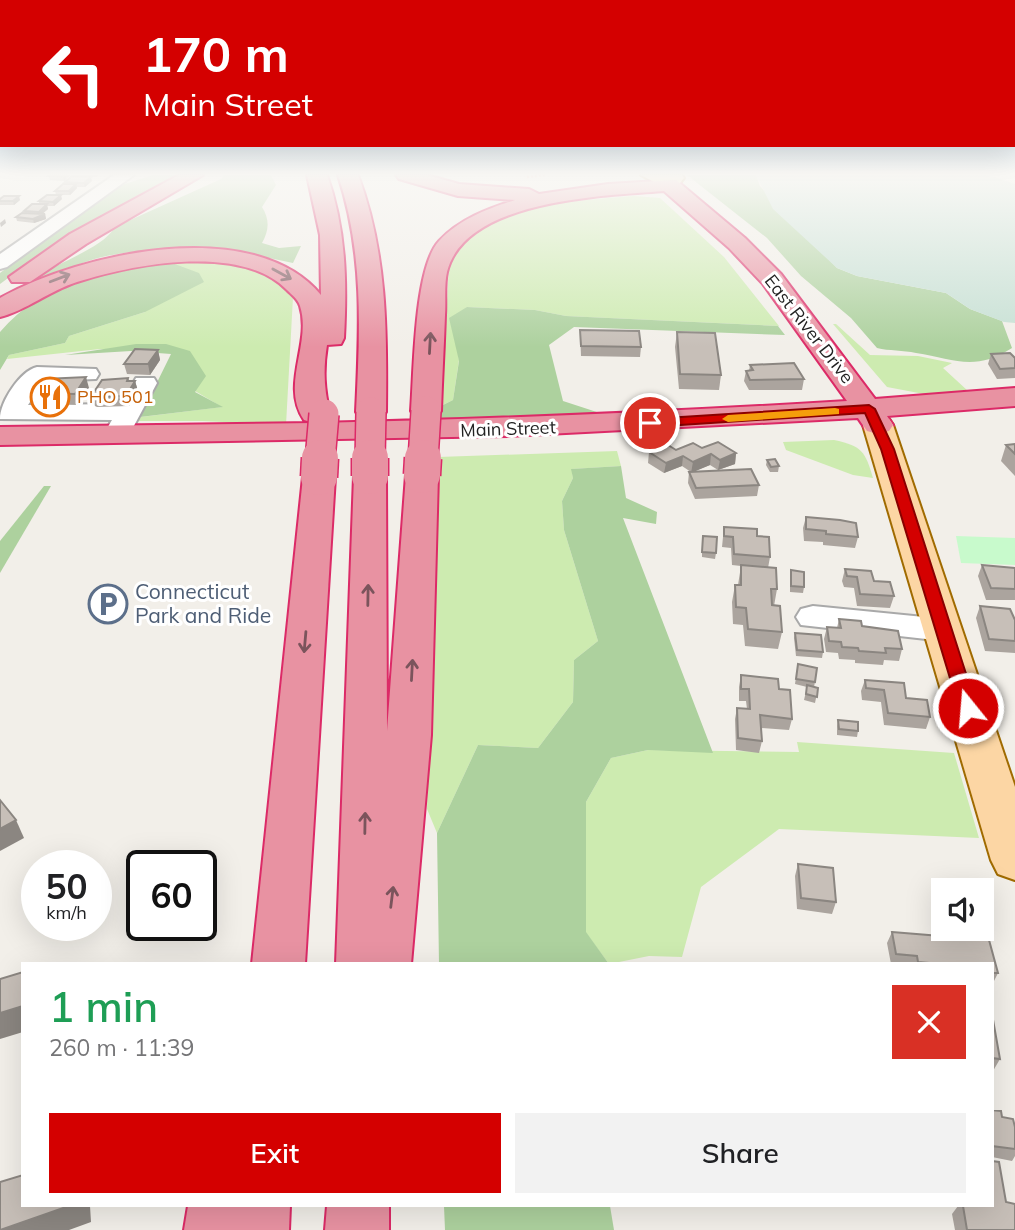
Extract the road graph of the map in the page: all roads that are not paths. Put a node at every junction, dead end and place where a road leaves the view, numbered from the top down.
1 (43, 232) edge
2 (92, 232) edge
3 (330, 232) edge
4 (366, 232) edge
5 (460, 232) edge
6 (722, 232) edge
7 (0, 263) edge
8 (0, 298) edge
9 (0, 309) edge
10 (87, 374) edge
11 (145, 383) dead end
12 (1015, 397) edge
13 (1015, 415) edge
14 (873, 417) junction
15 (65, 424) junction
16 (117, 433) junction
17 (0, 436) edge
18 (320, 437) junction
19 (0, 452) edge
20 (837, 595) dead end
21 (813, 617) dead end
22 (942, 623) junction
23 (1015, 860) edge
24 (286, 861) junction
25 (260, 962) edge
26 (278, 962) edge
27 (362, 962) edge
28 (384, 962) edge
29 (219, 1207) edge
30 (259, 1207) edge
31 (358, 1207) edge
32 (216, 1230) edge
33 (257, 1230) edge
34 (357, 1230) edge

1 - 7 street
2 - 8 highway
3 - 18 highway
27 -> 4 highway, bridge
28 -> 5 highway, bridge
6 - 14 highway, East River Drive
9 -> 18 highway
10 - 15 street
11 - 16 street
12 - 14 highway, Main Street
13 - 14 highway, Main Street
14 - 16 highway, Main Street
14 - 22 main road
15 - 16 highway, Main Street
15 - 17 highway, Main Street
16 - 19 highway, Main Street
18 -> 24 highway
20 - 22 street
21 - 22 street
22 - 23 main road
24 - 25 highway
24 - 26 highway
29 - 32 highway
30 - 33 highway
31 - 34 highway

